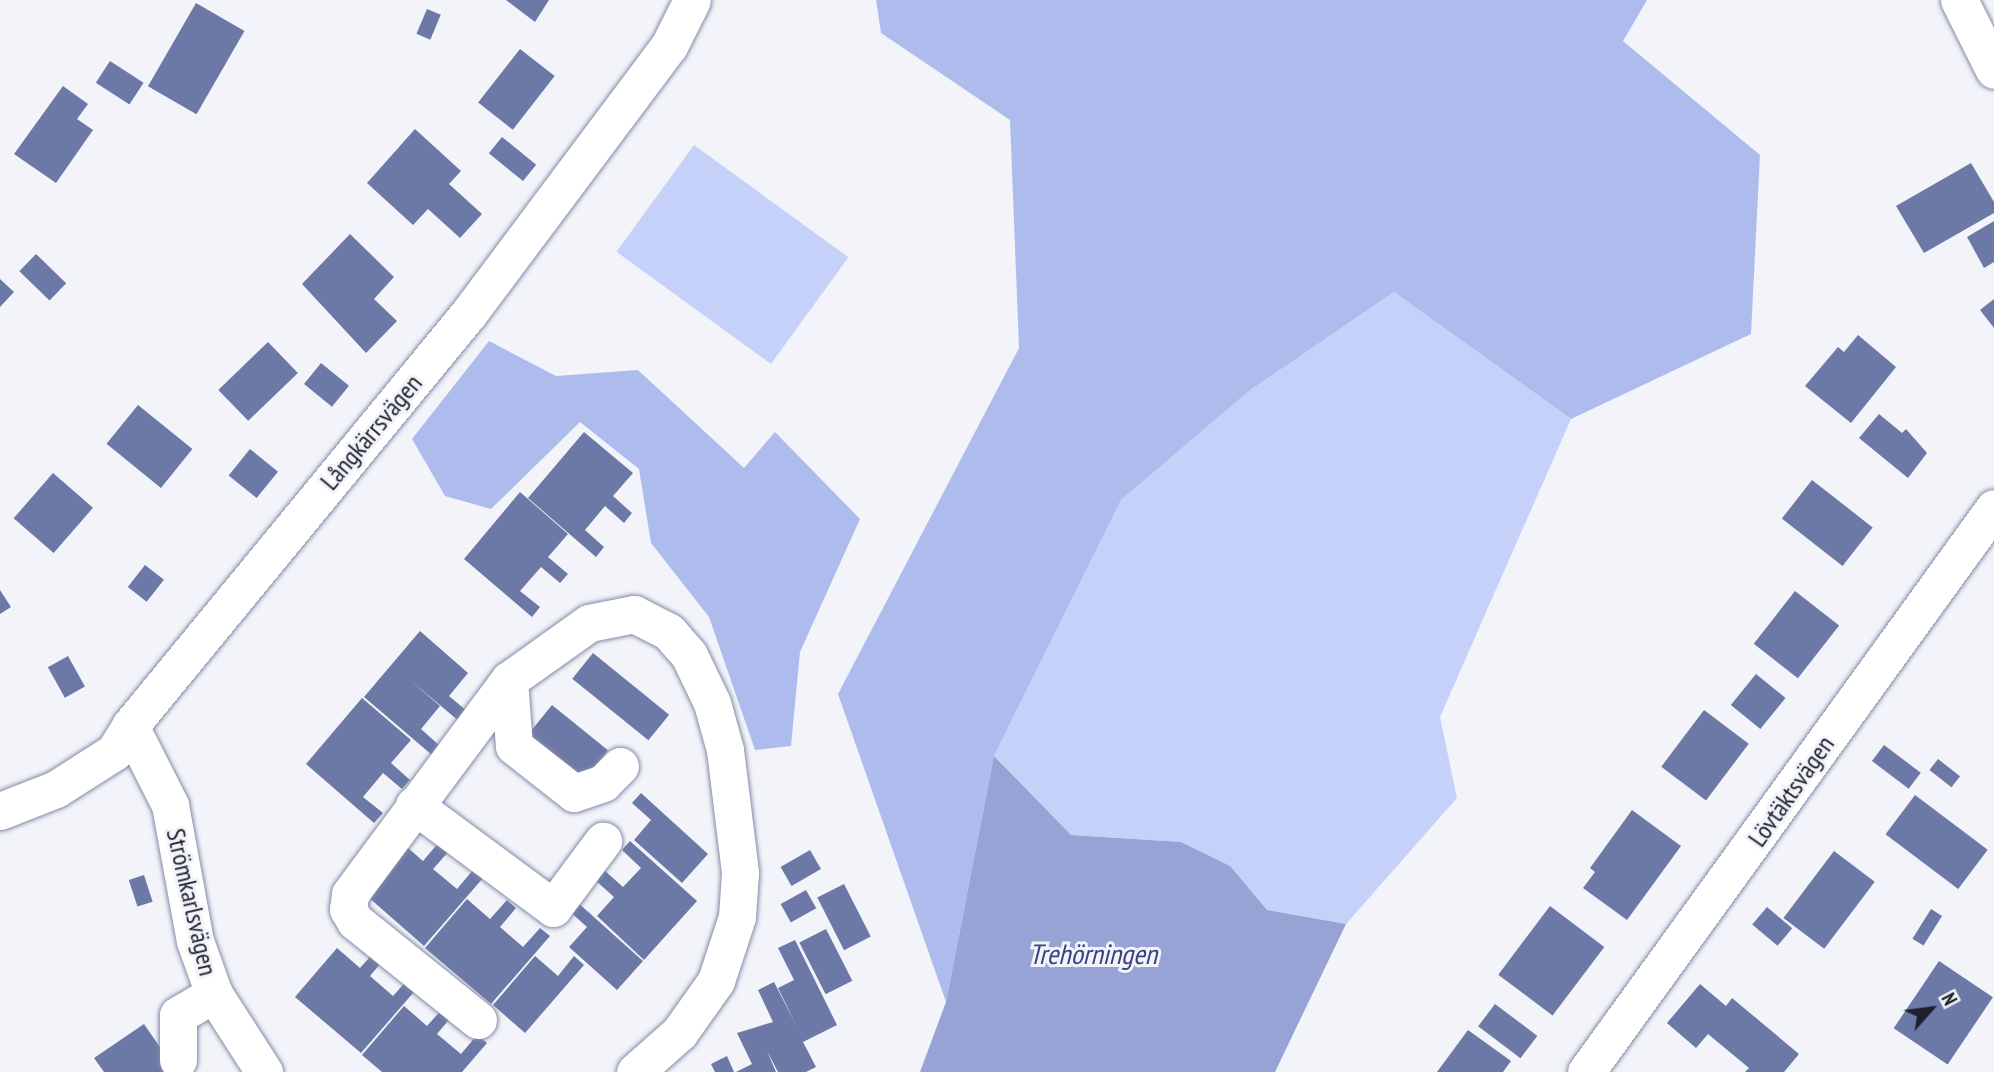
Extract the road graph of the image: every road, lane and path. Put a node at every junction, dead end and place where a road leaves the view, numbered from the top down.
1 (692, 0) edge
2 (1959, 0) edge
3 (1994, 70) edge
4 (1994, 508) edge
5 (522, 671) junction
6 (130, 726) junction
7 (620, 766) dead end
8 (414, 805) junction
9 (0, 811) edge
10 (603, 841) dead end
11 (214, 993) junction
12 (478, 1020) dead end
13 (178, 1060) dead end
14 (264, 1072) edge
15 (635, 1072) edge
16 (1587, 1072) edge

1 - 6 street, Långkärrsvägen
2 - 3 street
4 - 16 street, Lövtäktsvägen
5 - 7 street
5 - 8 street
5 - 15 street
6 - 9 street, Långkärrsvägen
6 - 11 street, Strömkarlsvägen
8 - 10 street
8 - 12 street
11 - 13 street
11 - 14 street, Strömkarlsvägen

